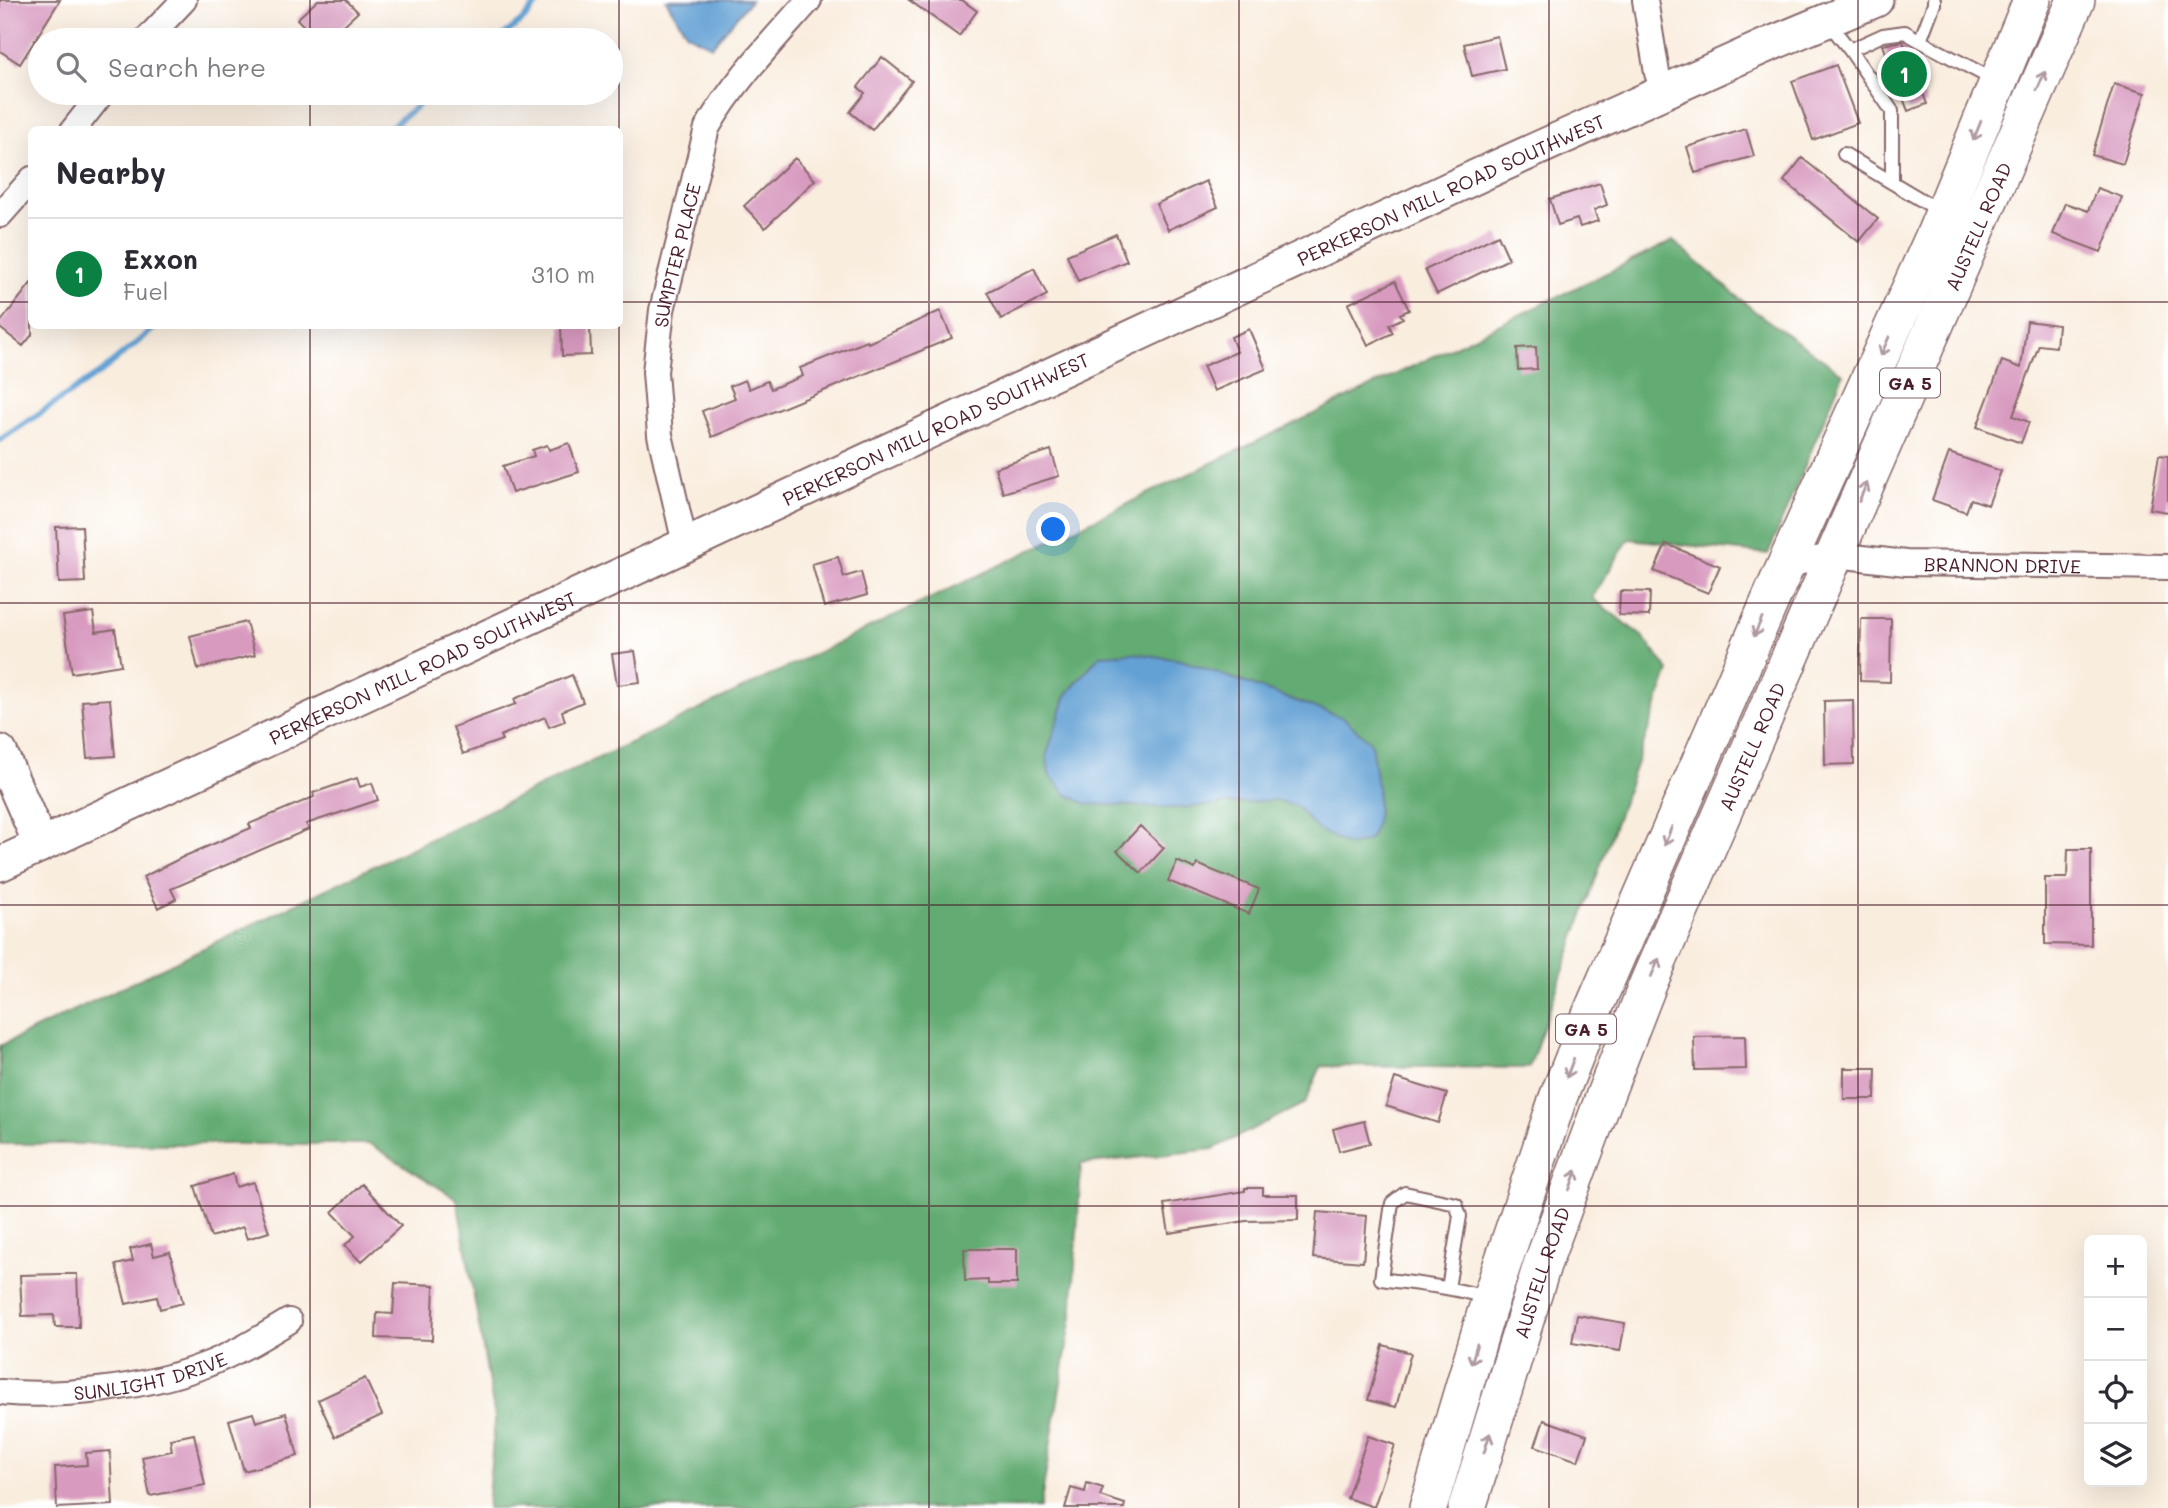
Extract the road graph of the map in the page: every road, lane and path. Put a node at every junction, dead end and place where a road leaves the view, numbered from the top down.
1 (184, 0) edge
2 (809, 0) edge
3 (1645, 0) edge
4 (1876, 0) edge
5 (1934, 0) edge
6 (2076, 0) edge
7 (2023, 8) edge
8 (1827, 20) junction
9 (157, 28) edge
10 (1920, 41) junction
11 (1850, 50) junction
12 (1998, 82) junction
13 (1664, 92) junction
14 (93, 105) edge
15 (76, 126) edge
16 (1844, 154) dead end
17 (1892, 182) junction
18 (28, 184) edge
19 (1944, 213) junction
20 (0, 215) edge
21 (685, 544) junction
22 (1836, 555) junction
23 (1787, 565) junction
24 (2168, 567) edge
25 (0, 752) edge
26 (41, 845) junction
27 (0, 864) edge
28 (1448, 1288) junction
29 (1490, 1300) junction
30 (289, 1321) dead end
31 (0, 1392) edge
32 (1428, 1508) edge
33 (1467, 1508) edge

1 - 9 street
2 - 21 street, SUMPTER PLACE
3 - 13 street
4 - 8 street, PERKERSON MILL ROAD SOUTHWEST
5 - 10 lane
22 -> 6 main road, AUSTELL ROAD / GA 5
7 - 12 main road, AUSTELL ROAD / GA 5
8 - 11 lane
8 - 13 street, PERKERSON MILL ROAD SOUTHWEST
10 - 11 lane
10 - 12 lane
11 - 17 lane
12 -> 19 main road, AUSTELL ROAD / GA 5
13 - 21 street, PERKERSON MILL ROAD SOUTHWEST
14 - 15 street
16 - 17 lane
17 - 19 lane
18 - 20 street
19 -> 23 main road, AUSTELL ROAD / GA 5
21 - 26 street, PERKERSON MILL ROAD SOUTHWEST
22 - 23 street, BRANNON DRIVE
22 - 24 street, BRANNON DRIVE
33 -> 22 main road, AUSTELL ROAD / GA 5
23 -> 29 main road, AUSTELL ROAD / GA 5
25 - 26 street
26 - 27 street, PERKERSON MILL ROAD SOUTHWEST
28 - 28 lane
28 - 29 lane
29 -> 32 main road, AUSTELL ROAD / GA 5
30 - 31 street, SUNLIGHT DRIVE

